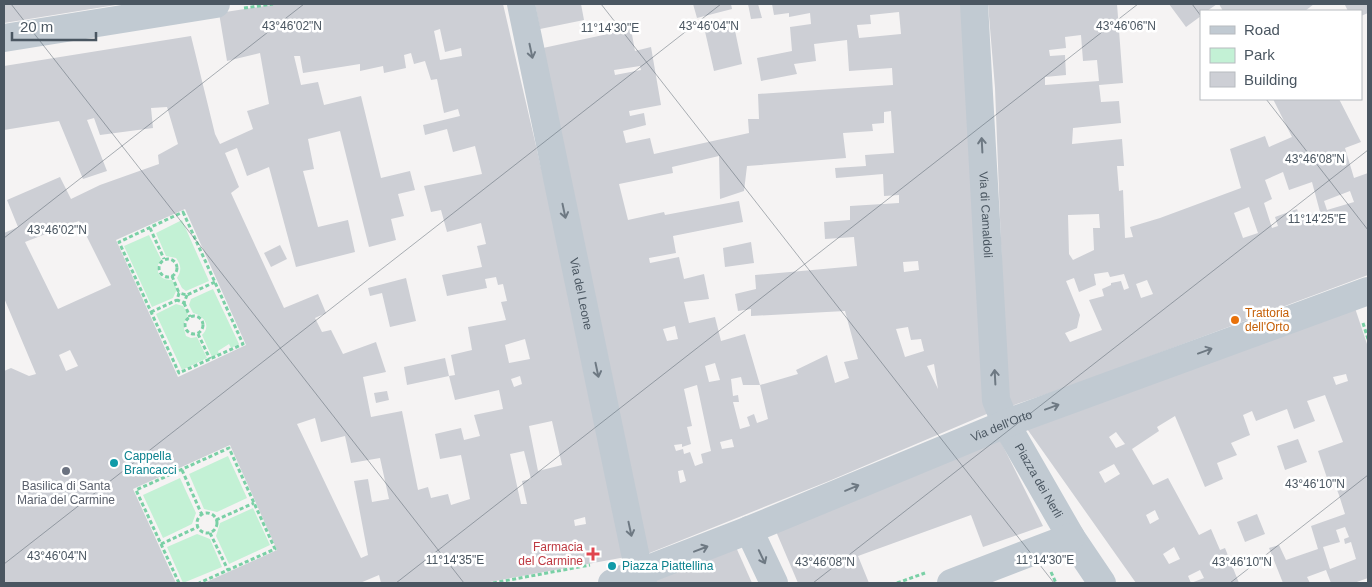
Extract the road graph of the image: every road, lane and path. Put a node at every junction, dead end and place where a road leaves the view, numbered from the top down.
1 (216, 4) edge
2 (521, 4) edge
3 (974, 4) edge
4 (4, 38) edge
5 (150, 228) junction
6 (164, 259) junction
7 (172, 276) junction
8 (215, 282) junction
9 (180, 292) junction
10 (187, 295) junction
11 (1366, 298) edge
12 (177, 300) junction
13 (184, 302) junction
14 (150, 312) junction
15 (190, 317) junction
16 (198, 334) junction
17 (210, 359) junction
18 (1006, 424) junction
19 (182, 470) junction
20 (254, 503) junction
21 (202, 515) junction
22 (216, 520) junction
23 (198, 527) junction
24 (750, 530) junction
25 (210, 533) junction
26 (1071, 537) junction
27 (161, 544) junction
28 (591, 565) dead end
29 (228, 570) junction
30 (641, 578) edge
31 (179, 583) edge
32 (199, 583) edge
33 (493, 583) edge
34 (612, 583) edge
35 (774, 583) edge
36 (950, 583) edge
37 (1092, 583) edge
38 (1102, 583) edge

1 - 4 street
2 -> 30 street, Via del Leone
18 -> 3 street, Via di Camaldoli
5 - 6 path
5 - 8 path
5 - 14 path
6 - 7 path
6 - 7 path
7 - 9 path
8 - 10 path
8 - 17 path
9 - 10 path
9 - 12 path
10 - 13 path
18 -> 11 street, Via dell'Orto
12 - 13 path
12 - 14 path
13 - 15 path
14 - 17 path
15 - 16 path
15 - 16 path
16 - 17 path
24 -> 18 street, Via dell'Orto
18 - 26 street, Piazza dei Nerli
19 - 20 path
19 - 21 path
19 - 27 path
20 - 22 path
20 - 29 path
21 - 22 path
21 - 23 path
22 - 25 path
23 - 25 path
23 - 27 path
30 -> 24 street, Via dell'Orto
24 -> 35 street
25 - 29 path
26 - 36 street
26 - 37 street, Piazza dei Nerli
26 - 38 street, Piazza dei Nerli
27 - 31 path
28 - 33 path
29 - 32 path
30 - 34 street

